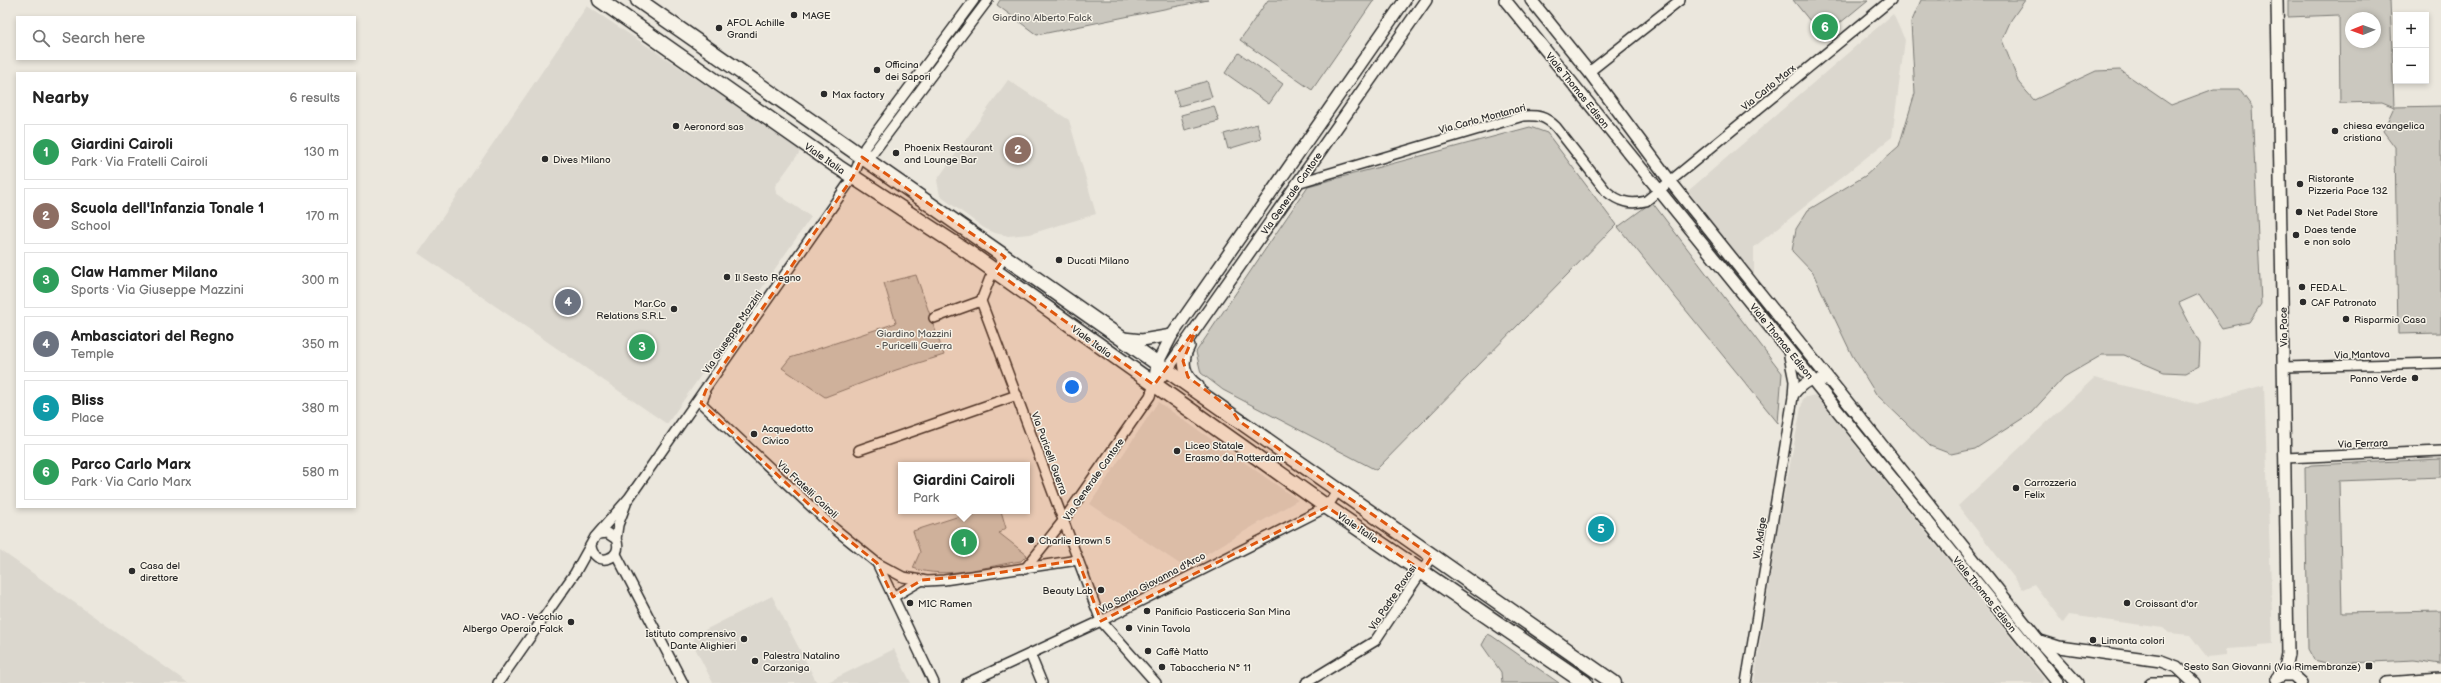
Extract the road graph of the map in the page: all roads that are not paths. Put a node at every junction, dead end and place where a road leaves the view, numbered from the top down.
1 (600, 0) edge
2 (638, 0) edge
3 (974, 0) edge
4 (988, 0) edge
5 (1405, 0) edge
6 (1426, 0) edge
7 (1505, 0) edge
8 (1531, 0) edge
9 (1680, 0) edge
10 (1891, 0) edge
11 (2277, 0) edge
12 (1589, 72) junction
13 (862, 157) junction
14 (853, 177) junction
15 (1670, 181) junction
16 (1297, 183) junction
17 (1660, 190) junction
18 (1005, 257) junction
19 (995, 271) junction
20 (981, 301) junction
21 (934, 318) dead end
22 (1197, 327) junction
23 (1172, 335) junction
24 (1118, 337) junction
25 (1786, 348) junction
26 (2441, 363) edge
27 (1162, 367) junction
28 (2284, 367) junction
29 (1812, 379) junction
30 (1830, 382) junction
31 (1154, 385) junction
32 (706, 390) junction
33 (1016, 395) junction
34 (1793, 397) junction
35 (1239, 421) junction
36 (859, 450) dead end
37 (2441, 451) edge
38 (2286, 458) junction
39 (1338, 490) junction
40 (629, 498) junction
41 (1327, 506) junction
42 (1064, 521) junction
43 (599, 534) junction
44 (616, 539) junction
45 (592, 546) junction
46 (616, 554) junction
47 (1432, 556) junction
48 (596, 557) junction
49 (1078, 560) junction
50 (876, 564) junction
51 (1025, 569) junction
52 (1423, 571) junction
53 (575, 574) junction
54 (922, 580) junction
55 (893, 597) junction
56 (1101, 621) junction
57 (2039, 641) junction
58 (1030, 654) junction
59 (2288, 654) junction
60 (2177, 667) junction
61 (2441, 679) edge
62 (2274, 681) edge
63 (2302, 681) edge
64 (498, 683) edge
65 (683, 683) edge
66 (934, 683) edge
67 (968, 683) edge
68 (1042, 683) edge
69 (1156, 683) edge
70 (1306, 683) edge
71 (1585, 683) edge
72 (1614, 683) edge
73 (1746, 683) edge
74 (2058, 683) edge
75 (2077, 683) edge
76 (2151, 683) edge
77 (2174, 683) edge
78 (2194, 683) edge
79 (2386, 683) edge

1 - 14 main road, Viale Italia
2 - 13 main road, Viale Italia
3 - 13 street, Via Giuseppe Mazzini
4 - 13 street
5 - 23 street, Via Generale Cantore
6 - 16 street, Via Generale Cantore
7 - 17 street, Viale Thomas Edison
8 - 12 street, Viale Thomas Edison
9 - 12 street
10 - 15 street, Via Carlo Marx
11 - 28 street, Via Pace
12 - 15 street, Viale Thomas Edison
13 - 14 street, Via Giuseppe Mazzini
13 - 18 main road, Viale Italia
14 - 19 main road, Viale Italia
14 - 32 street, Via Giuseppe Mazzini
15 - 17 street, Via Carlo Marx
15 - 30 street, Viale Thomas Edison
16 - 17 street, Via Carlo Montanari
16 - 22 street, Via Generale Cantore
17 - 25 street, Viale Thomas Edison
18 - 19 street
18 - 24 main road, Viale Italia
19 - 20 street
19 - 31 main road, Viale Italia
20 - 21 street
20 - 33 street, Via Puricelli Guerra
22 - 27 street, Via Generale Cantore
22 - 35 street, Viale Italia
23 - 24 street
23 - 27 street, Via Generale Cantore
24 - 27 main road, Viale Italia
25 - 29 street, Viale Thomas Edison
25 - 34 street, Via Adige
26 - 28 street, Via Mantova
27 - 31 street, Via Generale Cantore
27 - 35 main road, Viale Italia
28 - 38 street, Via Pace
29 - 30 street
29 - 34 street
29 - 74 street, Viale Thomas Edison
30 - 57 street, Viale Thomas Edison
31 - 41 main road, Viale Italia
31 - 42 street, Via Generale Cantore
32 - 40 street, Via Giuseppe Mazzini
32 - 50 street, Via Fratelli Cairoli
33 - 36 street
33 - 42 street, Via Puricelli Guerra
34 - 73 street, Via Adige
35 - 39 main road, Viale Italia
37 - 38 street, Via Ferrara
38 - 59 street, Via Pace
39 - 41 street, Via Santa Giovanna d'Arco
39 - 47 main road, Viale Italia
40 - 43 street, Via Giuseppe Mazzini
40 - 44 street, Via Giuseppe Mazzini
41 - 52 main road, Viale Italia
41 - 56 street, Via Santa Giovanna d'Arco
42 - 49 street, Via Puricelli Guerra
42 - 51 street, Via Generale Cantore
43 - 44 street
43 - 45 street, Via Giuseppe Mazzini
44 - 46 street, Via Giuseppe Mazzini
45 - 48 street
45 - 53 street, Via Giuseppe Mazzini
46 - 48 street
46 - 65 street
47 - 52 street, Via Padre Ravasi
47 - 72 main road, Viale Italia
48 - 53 street, Via Giuseppe Mazzini
49 - 51 street, Via Fratelli Cairoli
49 - 56 street, Via Puricelli Guerra
50 - 54 street, Via Fratelli Cairoli
50 - 55 street
51 - 54 street, Via Fratelli Cairoli
52 - 70 street, Via Padre Ravasi
52 - 71 main road, Viale Italia
53 - 64 street, Via Giuseppe Mazzini
54 - 55 street
55 - 66 street
56 - 58 street, Via Santa Giovanna d'Arco
56 - 69 street, Via Puricelli Guerra
57 - 60 street
57 - 75 street, Viale Thomas Edison
58 - 67 street, Via Santa Giovanna d'Arco
58 - 68 street
59 - 62 street, Via Pace
59 - 63 street, Via Pace
60 - 77 street
60 - 78 street
61 - 79 street
62 - 63 street
76 - 77 street

